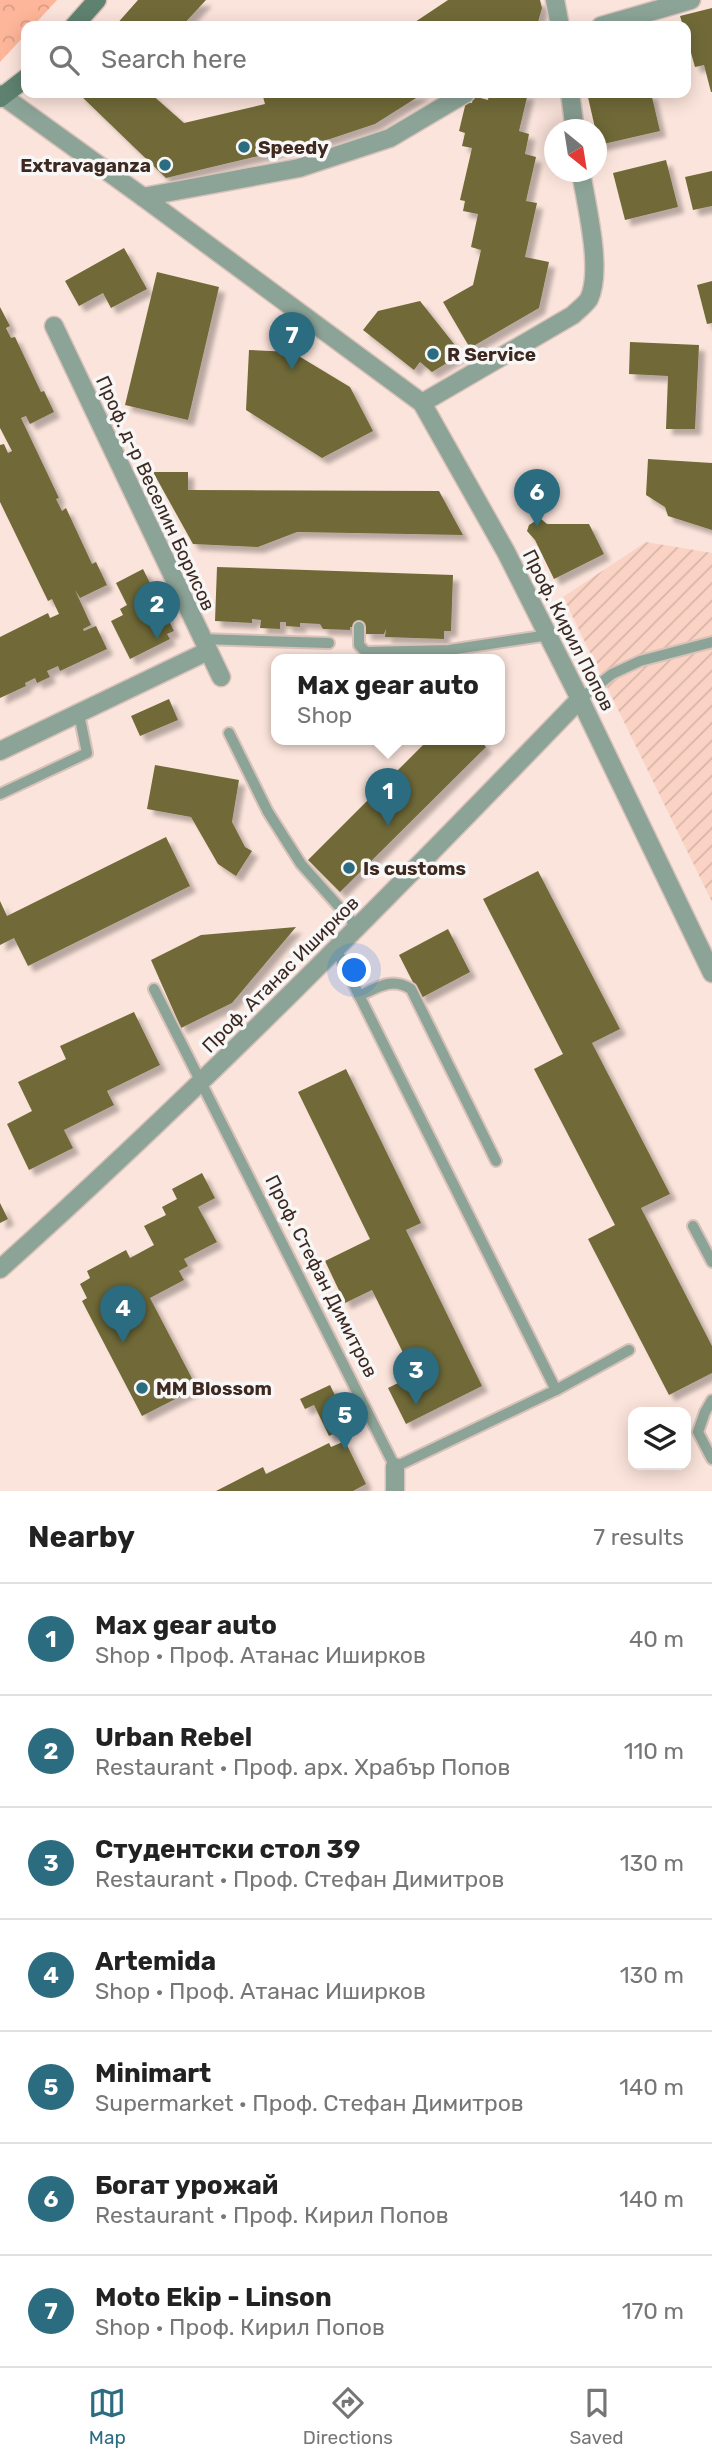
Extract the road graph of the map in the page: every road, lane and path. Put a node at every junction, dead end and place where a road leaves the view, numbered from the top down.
1 (97, 0) edge
2 (555, 0) edge
3 (691, 0) edge
4 (78, 21) edge
5 (559, 21) edge
6 (618, 21) edge
7 (21, 82) edge
8 (1, 96) edge
9 (458, 98) edge
10 (571, 98) edge
11 (574, 119) edge
12 (582, 182) edge
13 (143, 197) junction
14 (54, 326) dead end
15 (422, 403) junction
16 (359, 627) dead end
17 (548, 635) junction
18 (712, 642) edge
19 (329, 643) dead end
20 (205, 645) junction
21 (220, 677) dead end
22 (580, 699) junction
23 (79, 714) junction
24 (229, 733) dead end
25 (0, 751) edge
26 (0, 794) edge
27 (357, 927) junction
28 (336, 949) junction
29 (712, 973) edge
30 (154, 989) dead end
31 (359, 996) junction
32 (201, 1082) junction
33 (496, 1161) dead end
34 (694, 1226) dead end
35 (712, 1262) edge
36 (0, 1269) edge
37 (629, 1350) dead end
38 (556, 1390) junction
39 (712, 1401) edge
40 (712, 1459) edge
41 (395, 1467) junction
42 (395, 1491) edge

1 - 4 street
2 - 5 street
3 - 6 street
7 - 8 street
8 - 13 street, Проф. Кирил Попов
9 - 13 street
10 - 11 street
12 - 15 street
13 - 15 street, Проф. Кирил Попов
14 - 20 street, Проф. д-р Веселин Борисов
15 - 17 street, Проф. Кирил Попов
16 - 17 lane
17 - 22 street, Проф. Кирил Попов
18 - 22 lane
19 - 20 lane
20 - 21 street, Проф. д-р Веселин Борисов
20 - 23 street
22 - 27 street, Проф. Атанас Иширков
22 - 29 street, Проф. Кирил Попов
23 - 25 street
23 - 26 lane
24 - 27 lane
27 - 28 street, Проф. Атанас Иширков
28 - 31 lane
28 - 32 street, Проф. Атанас Иширков
30 - 32 lane, Проф. Стефан Димитров
31 - 33 lane
31 - 38 lane
32 - 36 street, Проф. Атанас Иширков
32 - 41 lane, Проф. Стефан Димитров
34 - 35 lane
37 - 38 lane
38 - 41 lane
39 - 40 lane
41 - 42 street, Проф. Стефан Димитров

